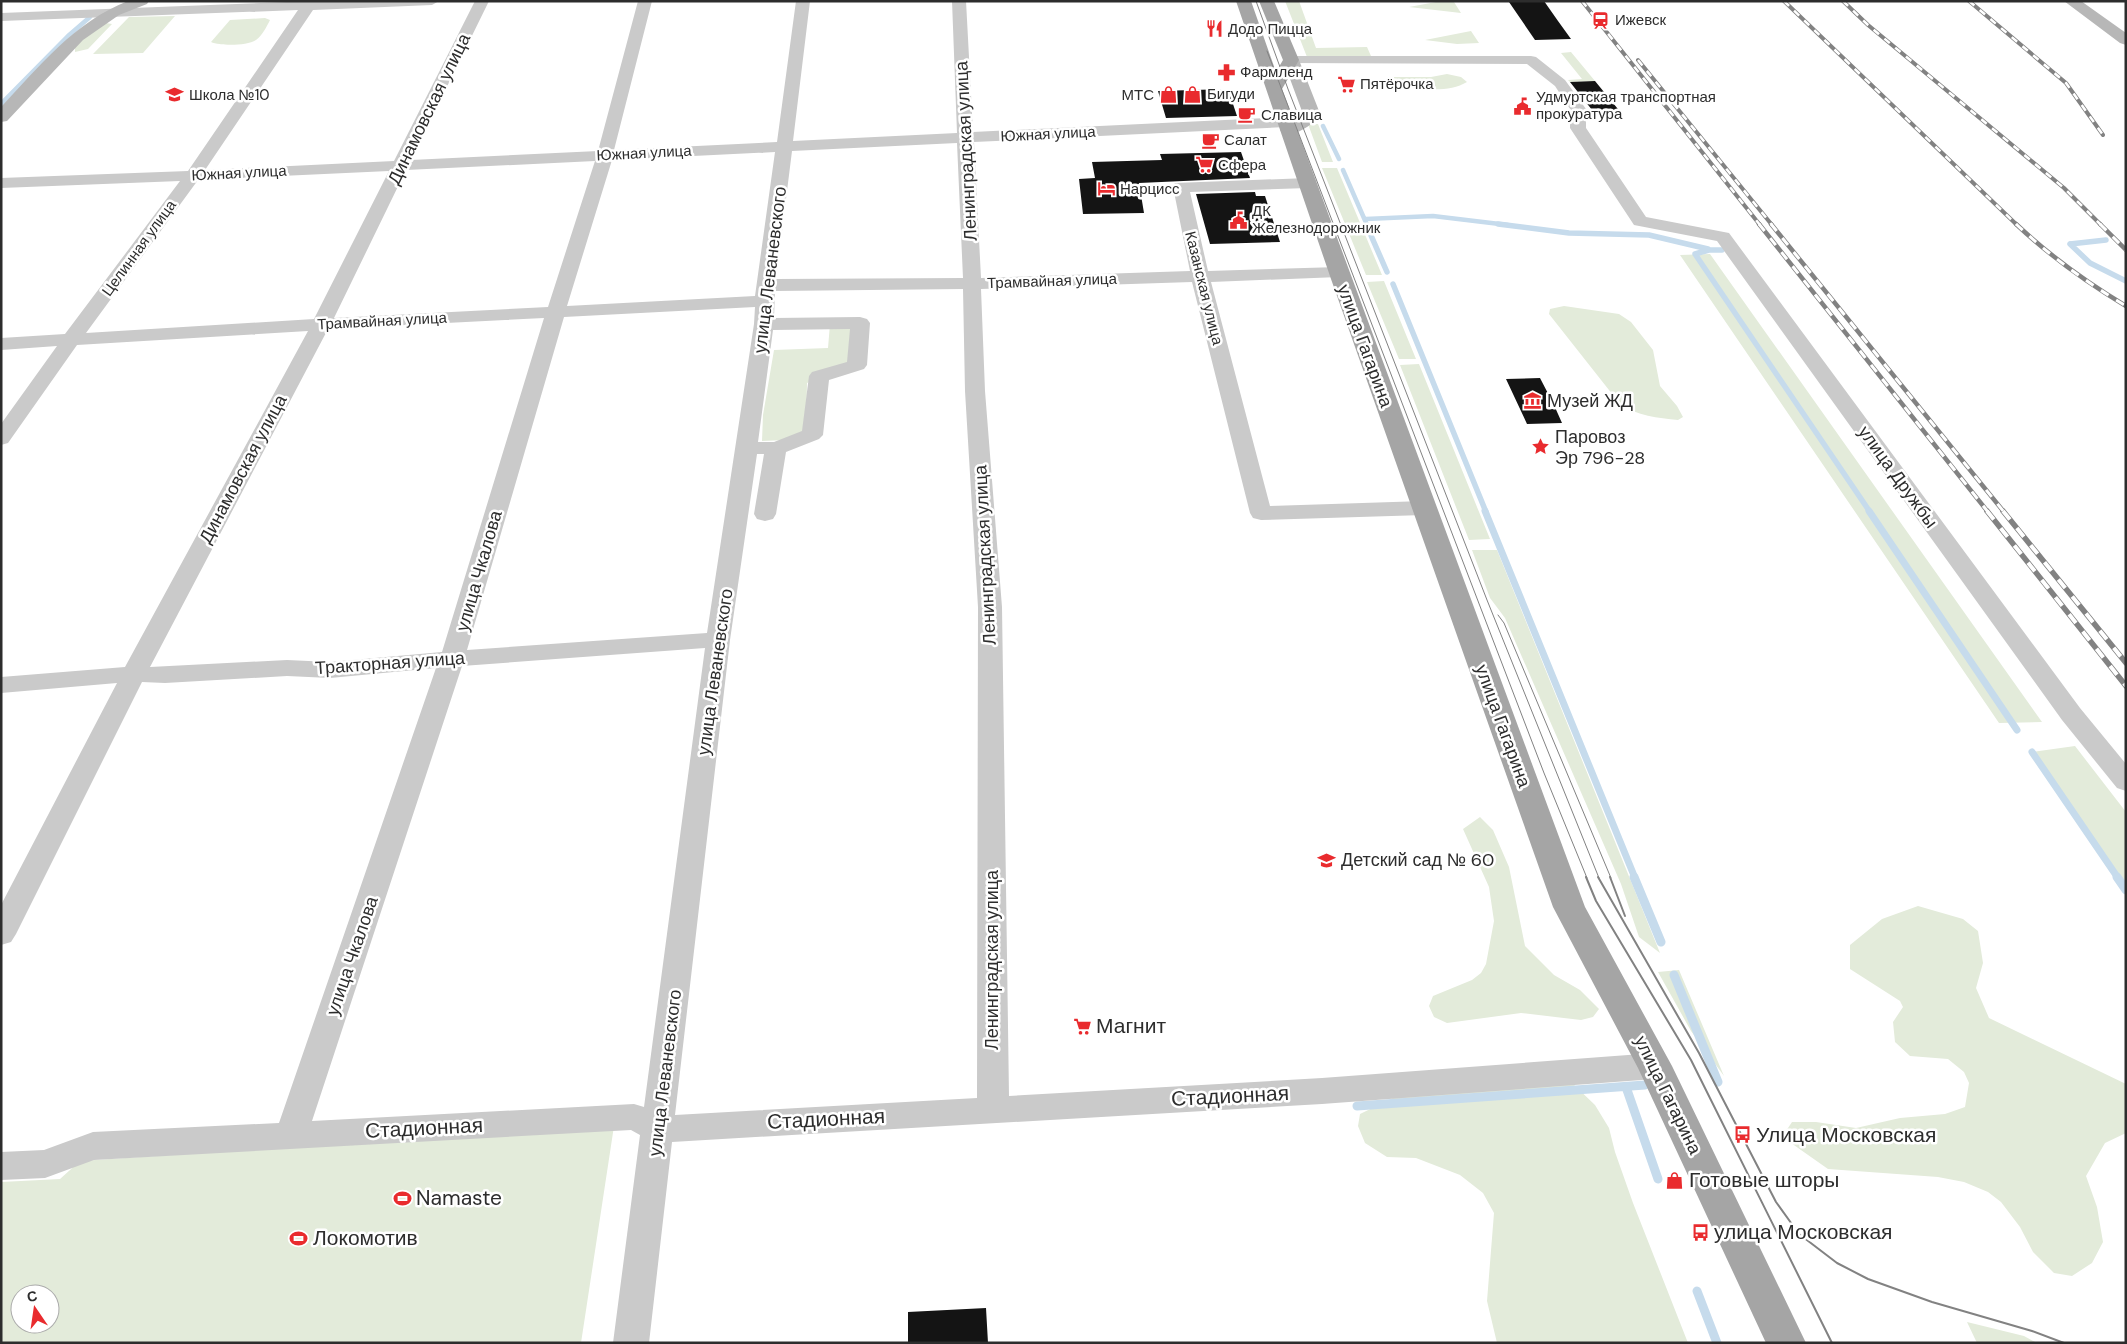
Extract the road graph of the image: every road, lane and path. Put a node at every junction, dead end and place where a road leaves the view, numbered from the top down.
1 (142, 1) edge
2 (432, 1) edge
3 (482, 1) edge
4 (645, 1) edge
5 (803, 1) edge
6 (959, 1) edge
7 (1243, 1) edge
8 (1266, 1) edge
9 (2071, 1) edge
10 (308, 6) junction
11 (114, 12) junction
12 (1, 17) edge
13 (2126, 40) edge
14 (1291, 60) junction
15 (1274, 87) junction
16 (1, 117) edge
17 (1287, 126) junction
18 (964, 138) junction
19 (785, 146) junction
20 (605, 155) junction
21 (402, 164) junction
22 (192, 175) junction
23 (1, 183) edge
24 (1308, 183) junction
25 (1338, 272) junction
26 (1200, 276) junction
27 (972, 283) junction
28 (764, 303) junction
29 (556, 311) junction
30 (321, 324) junction
31 (71, 340) junction
32 (1, 344) edge
33 (1, 439) edge
34 (747, 448) junction
35 (776, 448) junction
36 (1424, 508) junction
37 (765, 514) dead end
38 (718, 640) junction
39 (452, 659) junction
40 (134, 674) junction
41 (1, 685) edge
42 (2126, 782) edge
43 (1, 934) edge
44 (1655, 1066) junction
45 (993, 1110) junction
46 (658, 1129) junction
47 (291, 1134) junction
48 (1, 1166) edge
49 (631, 1343) edge
50 (1786, 1343) edge

1 - 11 street
2 - 10 street
3 - 21 street, Динамовская улица
4 - 20 street, улица Чкалова
5 - 19 street, улица Леваневского
6 - 18 street, Ленинградская улица
7 - 15 main road, улица Гагарина
8 - 14 main road
9 - 13 street
10 - 11 street
10 - 22 street, Целинная улица
11 - 12 street
11 - 16 street
14 - 15 main road
14 - 17 street
14 - 42 street, улица Дружбы
15 - 17 main road, улица Гагарина
17 - 18 street, Южная улица
17 - 24 main road, улица Гагарина
18 - 19 street, Южная улица
18 - 27 street, Ленинградская улица
19 - 20 street, Южная улица
19 - 28 street, улица Леваневского
20 - 21 street, Южная улица
20 - 29 street, улица Чкалова
21 - 22 street, Южная улица
21 - 30 street, Динамовская улица
22 - 23 street, Южная улица
22 - 31 street, Целинная улица
24 - 25 main road, улица Гагарина
24 - 26 street, Казанская улица
25 - 26 street, Трамвайная улица
25 - 36 main road, улица Гагарина
26 - 27 street, Трамвайная улица
26 - 36 street, Казанская улица
27 - 28 street, Трамвайная улица
27 - 45 street, Ленинградская улица
28 - 29 street, Трамвайная улица
28 - 34 street, улица Леваневского
28 - 35 street
29 - 30 street, Трамвайная улица
29 - 39 street, улица Чкалова
30 - 31 street, Трамвайная улица
30 - 40 street, Динамовская улица
31 - 32 street, Трамвайная улица
31 - 33 street, Целинная улица
34 - 35 street
34 - 38 street, улица Леваневского
35 - 37 street
36 - 44 main road, улица Гагарина
38 - 39 street, Тракторная улица
38 - 46 street, улица Леваневского
39 - 40 street, Тракторная улица
39 - 47 street, улица Чкалова
40 - 41 street, Тракторная улица
40 - 43 street, Динамовская улица
44 - 45 street, Стадионная
44 - 50 main road, улица Гагарина
45 - 46 street, Стадионная
46 - 47 street, Стадионная
46 - 49 street, улица Леваневского
47 - 48 street, Стадионная

